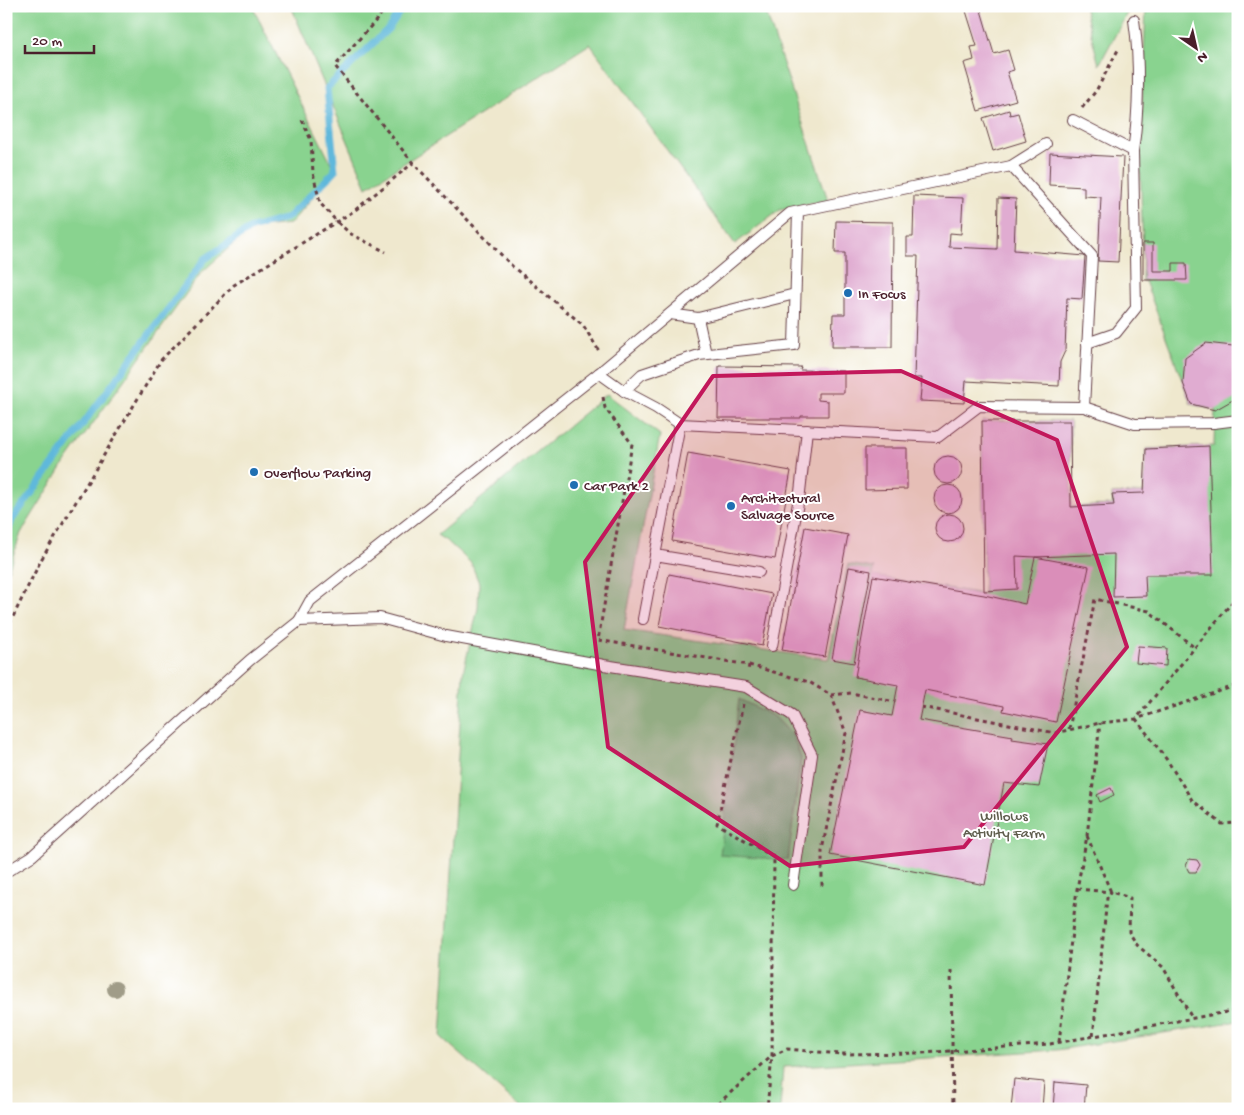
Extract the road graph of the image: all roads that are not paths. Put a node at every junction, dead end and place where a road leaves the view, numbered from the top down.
1 (1134, 20) road end
2 (1073, 120) road end
3 (1046, 144) dead end
4 (1133, 151) junction
5 (1011, 166) junction
6 (798, 212) junction
7 (795, 294) junction
8 (670, 314) junction
9 (698, 318) junction
10 (1087, 342) junction
11 (706, 354) junction
12 (599, 373) junction
13 (624, 391) junction
14 (1084, 407) junction
15 (1238, 420) edge
16 (680, 424) junction
17 (807, 430) junction
18 (655, 555) junction
19 (758, 572) dead end
20 (643, 619) dead end
21 (298, 621) junction
22 (772, 646) dead end
23 (6, 872) edge
24 (792, 885) dead end

1 - 4 lane
2 - 4 lane
3 - 5 lane
4 - 10 lane
5 - 6 lane
5 - 10 lane
6 - 7 lane
6 - 8 lane
7 - 9 lane
7 - 11 lane
8 - 9 lane
8 - 12 lane
9 - 11 lane
10 - 14 lane
11 - 13 lane
12 - 13 lane
12 - 21 lane
13 - 16 lane
14 - 15 lane
14 - 17 lane
16 - 17 lane
16 - 18 lane
17 - 22 lane
18 - 19 lane
18 - 20 lane
21 - 23 lane
21 - 24 lane

